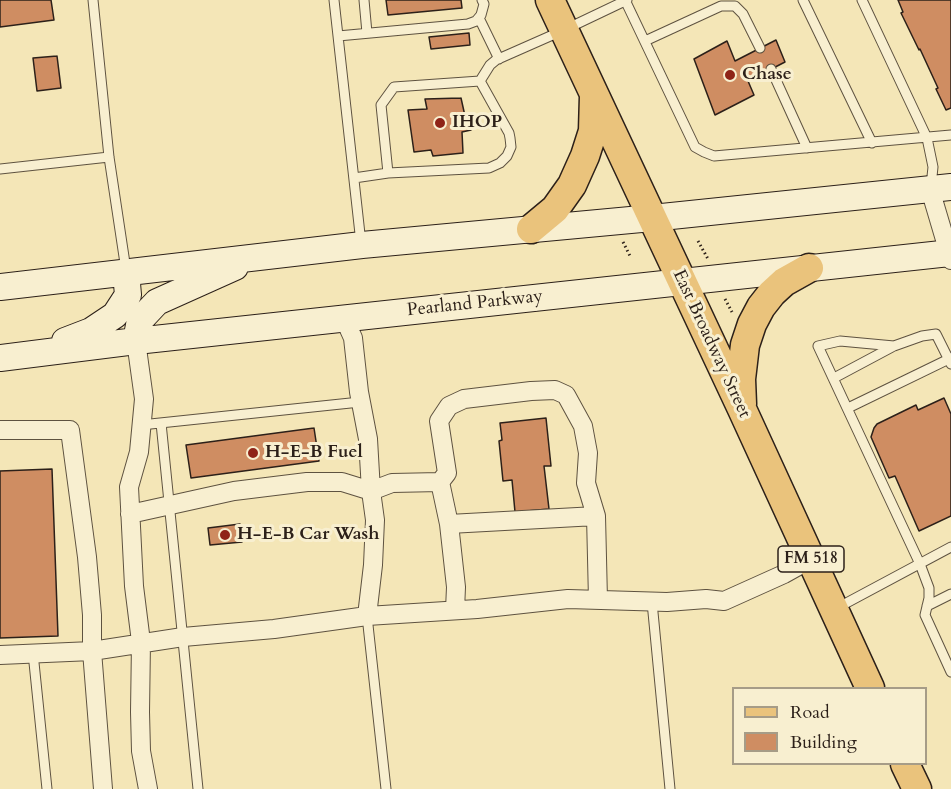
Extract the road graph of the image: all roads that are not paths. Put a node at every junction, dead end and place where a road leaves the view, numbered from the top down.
1 (93, 0) edge
2 (334, 0) edge
3 (364, 0) edge
4 (482, 0) edge
5 (550, 0) edge
6 (626, 0) edge
7 (803, 0) edge
8 (862, 0) edge
9 (479, 18) junction
10 (564, 30) junction
11 (367, 33) junction
12 (338, 36) junction
13 (645, 41) junction
14 (760, 48) dead end
15 (499, 59) junction
16 (771, 69) dead end
17 (480, 81) junction
18 (594, 94) junction
19 (951, 135) edge
20 (927, 138) junction
21 (872, 142) junction
22 (807, 148) junction
23 (109, 157) junction
24 (0, 169) edge
25 (388, 173) junction
26 (354, 178) junction
27 (941, 188) edge
28 (652, 218) junction
29 (531, 229) junction
30 (362, 245) junction
31 (950, 255) edge
32 (258, 257) junction
33 (808, 268) junction
34 (126, 272) junction
35 (682, 281) junction
36 (0, 287) edge
37 (344, 318) junction
38 (136, 341) junction
39 (894, 346) junction
40 (28, 354) junction
41 (0, 358) edge
42 (950, 361) edge
43 (834, 378) junction
44 (360, 402) junction
45 (848, 408) junction
46 (742, 409) junction
47 (161, 423) junction
48 (141, 425) junction
49 (0, 430) edge
50 (440, 482) junction
51 (371, 491) junction
52 (170, 505) junction
53 (130, 514) junction
54 (596, 516) junction
55 (449, 524) junction
56 (951, 547) edge
57 (811, 559) junction
58 (920, 564) junction
59 (951, 594) edge
60 (598, 600) junction
61 (652, 602) junction
62 (927, 606) junction
63 (455, 610) junction
64 (834, 610) junction
65 (367, 616) junction
66 (183, 637) junction
67 (141, 642) junction
68 (92, 651) junction
69 (33, 653) junction
70 (0, 655) edge
71 (951, 672) edge
72 (870, 687) edge
73 (905, 765) edge
74 (48, 789) edge
75 (104, 789) edge
76 (148, 789) edge
77 (198, 789) edge
78 (386, 789) edge
79 (670, 789) edge
80 (917, 789) edge

1 - 23 lane
2 - 12 lane
3 - 11 lane
4 - 9 lane
5 - 10 main road, East Broadway Street / FM 518
6 - 10 lane
6 - 13 lane
7 - 21 lane
8 - 20 lane
9 - 11 lane
9 - 15 lane
10 - 15 lane
10 - 18 main road, East Broadway Street / FM 518
11 - 12 lane
12 - 26 lane
13 - 14 lane
13 - 22 lane
15 - 17 lane
16 - 22 lane
17 - 25 lane
17 - 25 lane
18 - 28 main road, East Broadway Street / FM 518
18 - 29 main road
19 - 20 lane
20 - 21 lane
20 - 27 lane
21 - 22 lane
23 - 24 lane
23 - 34 lane
25 - 26 lane
26 - 30 lane
27 - 28 main road
27 - 31 street
28 - 29 main road
28 - 35 main road, East Broadway Street / FM 518
29 - 30 main road
30 - 32 main road
31 - 33 main road, Pearland Parkway
32 - 34 main road
32 - 38 main road
33 - 35 main road, Pearland Parkway
33 - 46 main road
34 - 36 main road
34 - 40 main road
35 - 37 main road, Pearland Parkway
35 - 46 main road, East Broadway Street / FM 518
37 - 38 main road, Pearland Parkway
37 - 44 street
38 - 40 main road, Pearland Parkway
38 - 48 street
39 - 42 lane
39 - 43 lane
39 - 43 lane
40 - 41 main road, Pearland Parkway
42 - 45 lane
43 - 45 lane
44 - 47 lane
44 - 51 street
45 - 58 lane
46 - 57 main road, East Broadway Street / FM 518
47 - 48 lane
47 - 52 lane
48 - 53 street
49 - 68 street
50 - 51 street
50 - 54 street
50 - 55 street
51 - 52 street
51 - 65 street
52 - 53 street
52 - 66 lane
53 - 67 street
54 - 55 street
54 - 60 street
55 - 63 street
56 - 58 lane
57 - 61 street
57 - 64 main road, East Broadway Street / FM 518
58 - 62 lane
58 - 64 lane
59 - 62 lane
60 - 61 street
60 - 63 street
61 - 79 lane
62 - 71 lane
63 - 65 street
64 - 72 main road, East Broadway Street / FM 518
65 - 66 street
65 - 78 lane
66 - 67 street
66 - 77 lane
67 - 68 street
67 - 76 street
68 - 69 street
68 - 75 street
69 - 70 street
69 - 74 lane
73 - 80 main road

